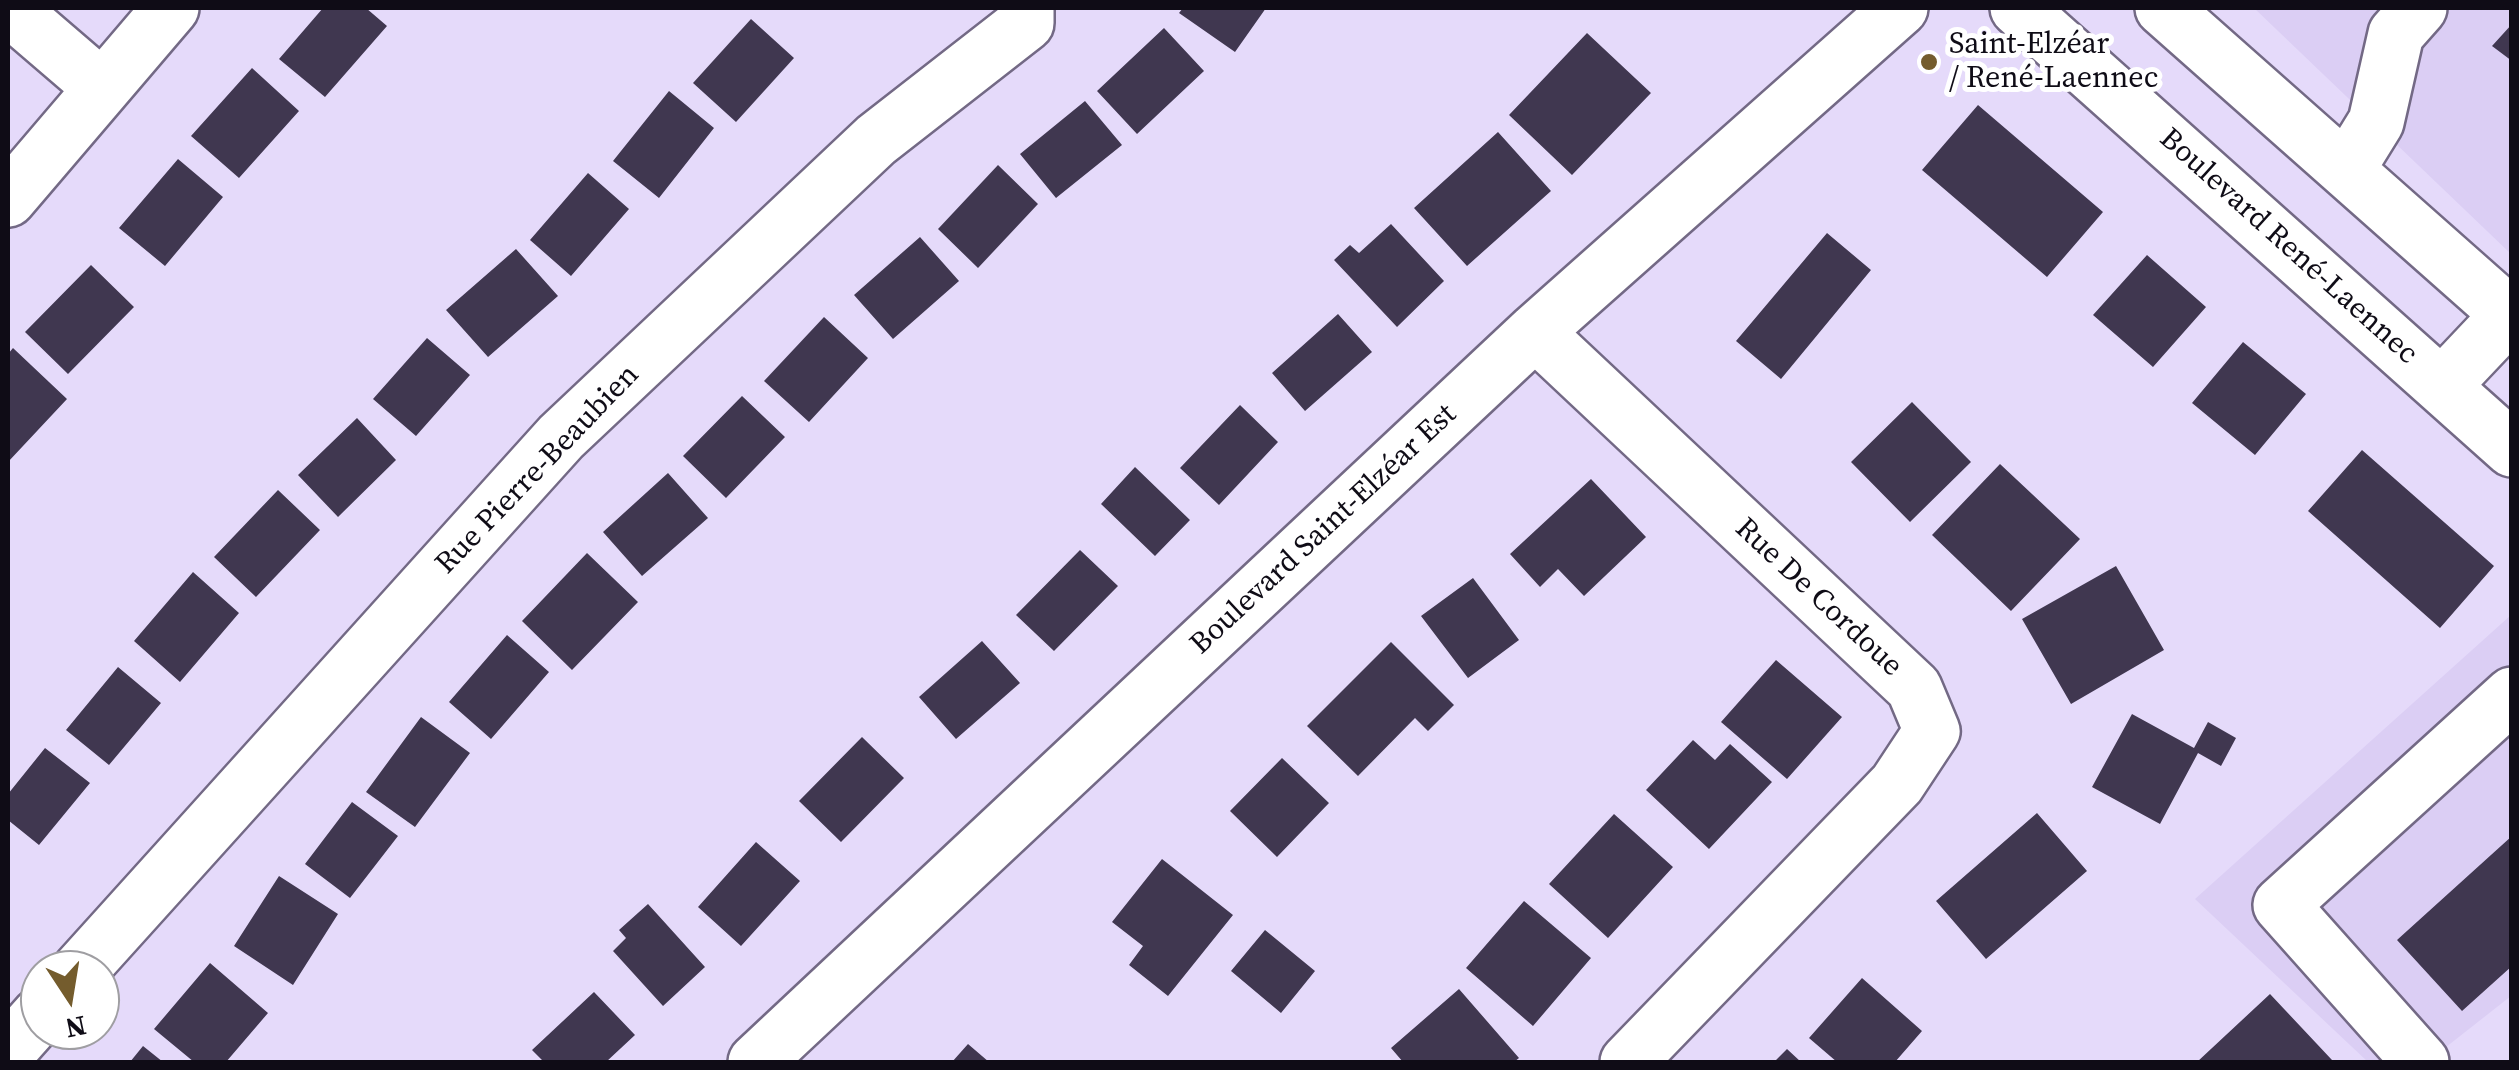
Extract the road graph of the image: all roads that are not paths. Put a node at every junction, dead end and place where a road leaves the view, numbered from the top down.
1 (9, 8) edge
2 (171, 8) edge
3 (1026, 8) edge
4 (1900, 8) edge
5 (2018, 8) edge
6 (2163, 8) edge
7 (2419, 8) edge
8 (102, 87) junction
9 (2348, 169) junction
10 (8, 199) edge
11 (2510, 315) edge
12 (1536, 332) junction
13 (2442, 385) junction
14 (2512, 449) edge
15 (2512, 695) edge
16 (98, 950) edge
17 (756, 1062) edge
18 (1628, 1062) edge
19 (2421, 1062) edge

1 - 8 street
2 - 8 street
3 - 16 street, Rue Pierre-Beaubien
4 - 12 street, Boulevard Saint-Elzéar Est
5 - 13 street, Boulevard René-Laennec
6 - 9 street
7 - 9 street
8 - 10 street
9 - 11 street
11 - 13 street
12 - 17 street, Boulevard Saint-Elzéar Est
12 - 18 street, Rue De Cordoue
13 - 14 street, Boulevard René-Laennec
15 - 19 street

